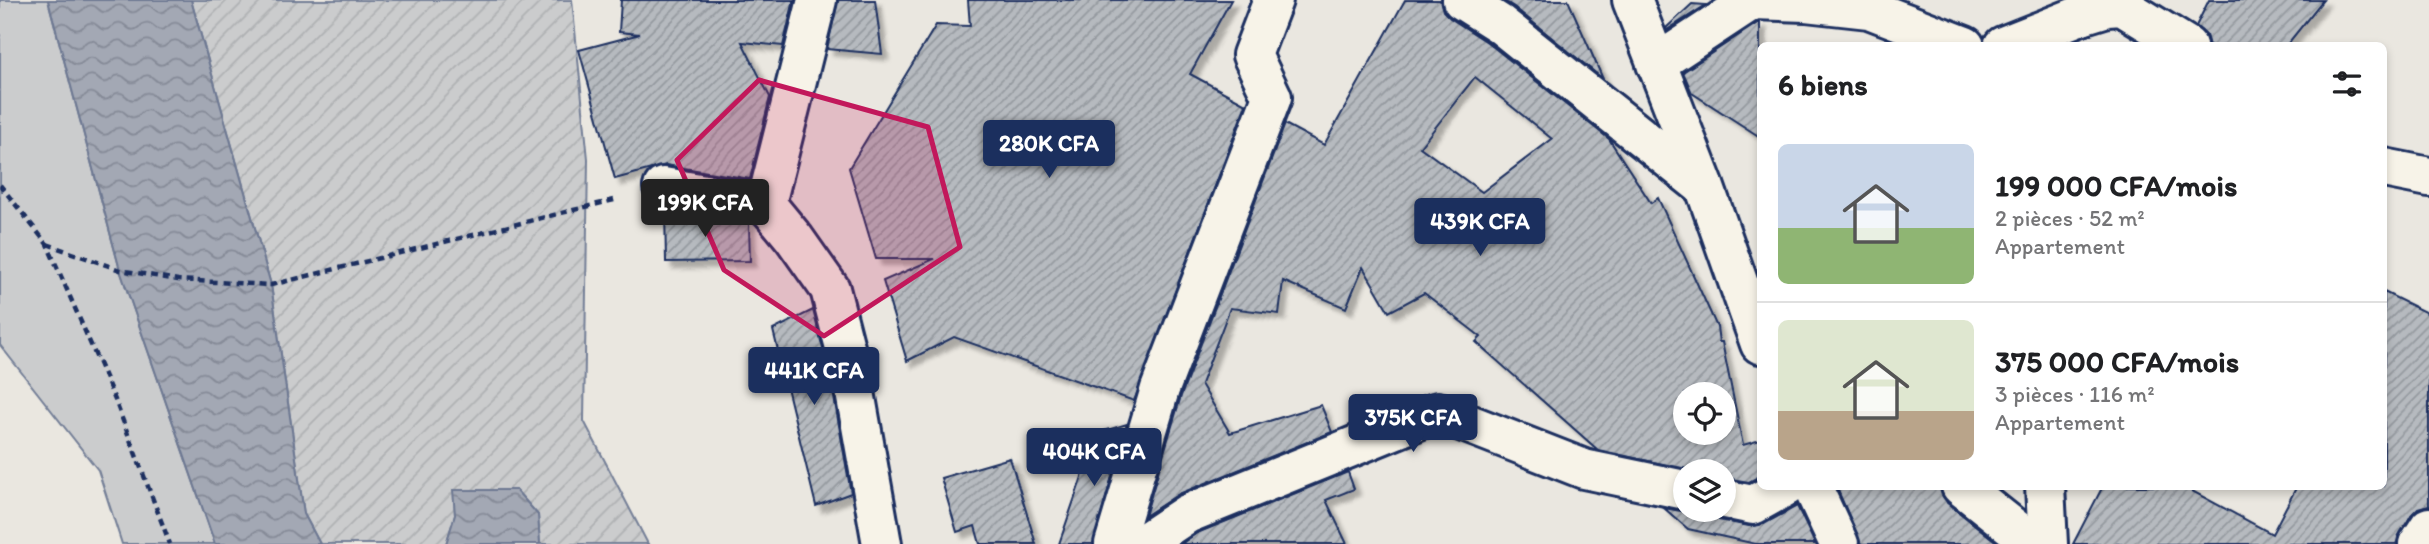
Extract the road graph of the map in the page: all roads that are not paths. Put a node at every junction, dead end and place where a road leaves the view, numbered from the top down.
1 (817, 0) edge
2 (1273, 0) edge
3 (1462, 0) edge
4 (1632, 0) edge
5 (1753, 0) edge
6 (2091, 8) edge
7 (1947, 26) edge
8 (2012, 42) edge
9 (2180, 42) edge
10 (1656, 64) junction
11 (2387, 169) edge
12 (2429, 177) edge
13 (663, 187) road end
14 (1705, 188) junction
15 (766, 204) junction
16 (1757, 335) edge
17 (1673, 488) edge
18 (1780, 490) edge
19 (1814, 490) edge
20 (1966, 490) edge
21 (2045, 490) edge
22 (1736, 501) edge
23 (2429, 527) edge
24 (882, 544) edge
25 (1114, 544) edge
26 (1142, 544) edge
27 (1839, 544) edge
28 (2034, 544) edge
29 (2048, 544) edge
30 (2418, 544) edge

1 - 15 street
2 - 25 street
3 - 14 street
4 - 10 street
5 - 7 street
5 - 10 street
6 - 8 street
6 - 9 street
10 - 14 street
11 - 12 street
13 - 15 street
14 - 16 street
15 - 24 street
17 - 26 street
18 - 22 street
19 - 27 street
20 - 28 street
21 - 29 street
23 - 30 street

